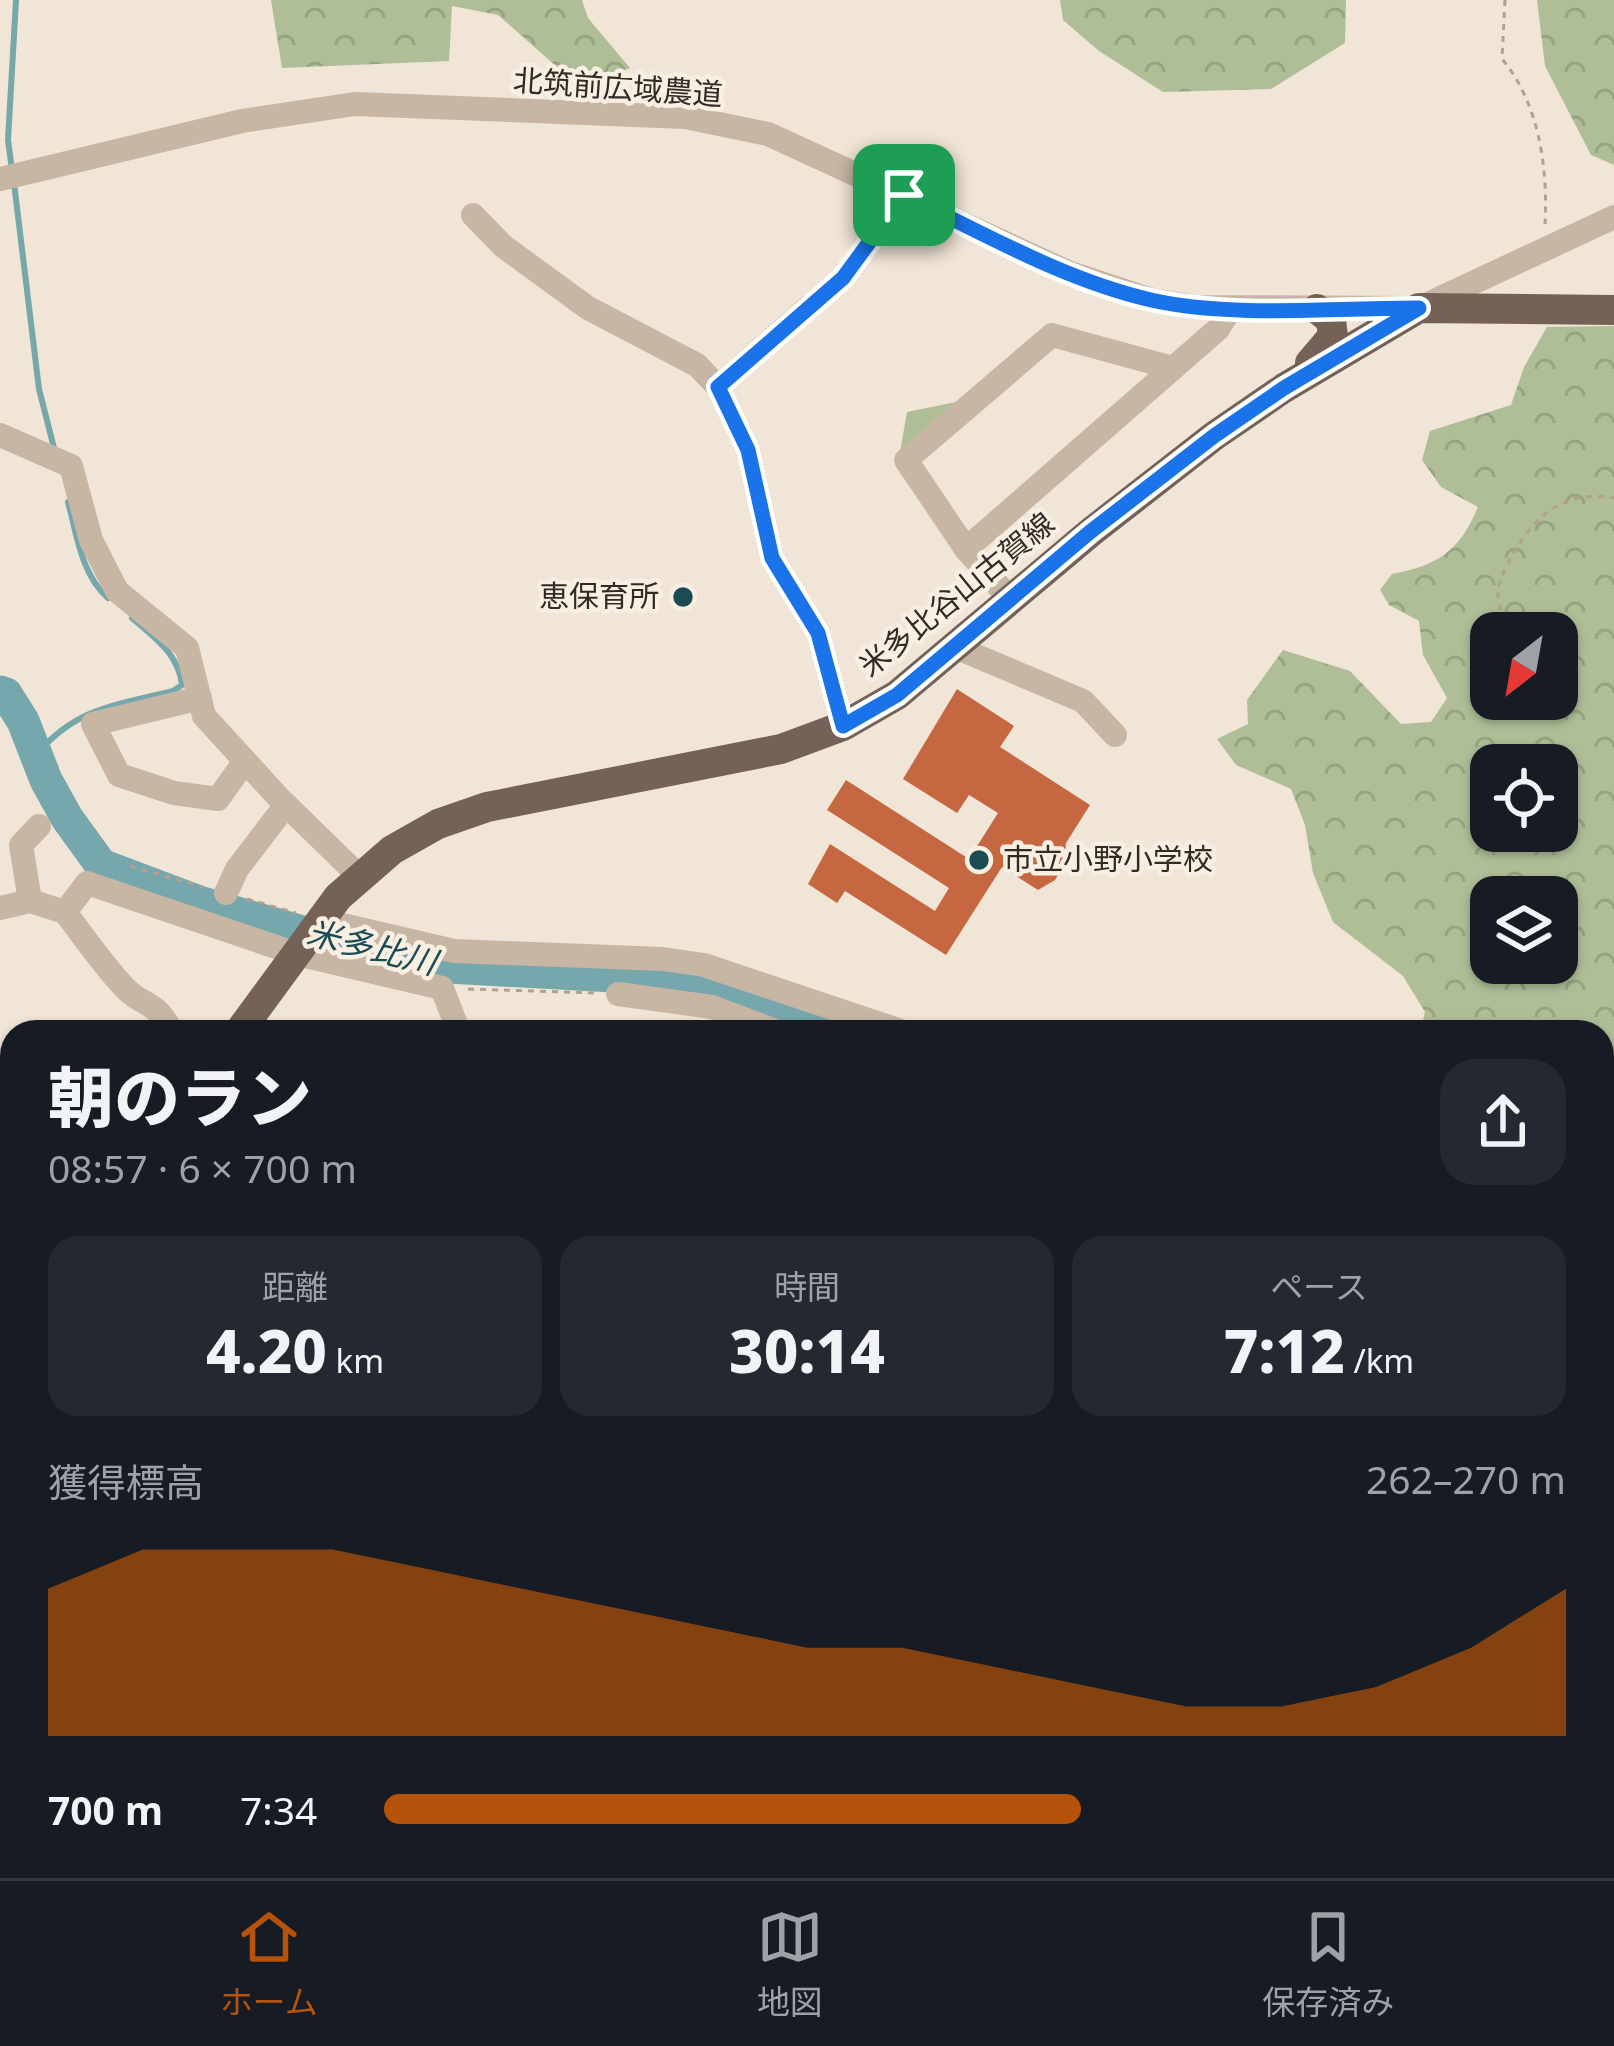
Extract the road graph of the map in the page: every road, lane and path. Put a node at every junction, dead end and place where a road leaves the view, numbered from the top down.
1 (1505, 0) edge
2 (0, 178) edge
3 (904, 195) junction
4 (473, 215) dead end
5 (1614, 217) edge
6 (1556, 247) junction
7 (810, 306) joint
8 (1232, 308) junction
9 (1419, 308) junction
10 (1317, 309) junction
11 (1614, 310) edge
12 (1173, 368) junction
13 (718, 387) junction
14 (1284, 388) junction
15 (6, 446) edge
16 (1614, 498) edge
17 (966, 549) junction
18 (1011, 600) junction
19 (1502, 612) edge
20 (955, 647) junction
21 (200, 698) junction
22 (843, 726) junction
23 (1115, 735) dead end
24 (245, 761) junction
25 (286, 805) junction
26 (39, 826) dead end
27 (359, 876) junction
28 (226, 893) dead end
29 (30, 901) junction
30 (0, 908) edge
31 (64, 912) junction
32 (321, 920) junction
33 (299, 951) junction
34 (442, 988) junction
35 (618, 994) joint
36 (712, 1007) junction
37 (166, 1020) edge
38 (248, 1020) edge
39 (454, 1020) edge
40 (705, 1020) edge
41 (746, 1020) edge
42 (869, 1020) edge

1 - 6 path
2 - 3 street, 北筑前広域農道
3 - 7 path
3 - 8 street, 北筑前広域農道
4 - 13 street
5 - 6 street
6 - 9 street
7 - 13 street
8 - 10 street, 北筑前広域農道
8 - 12 street
9 - 10 street, 北筑前広域農道
9 - 11 main road
9 - 14 main road, 米多比谷山古賀線
10 - 14 main road
12 - 17 street
12 - 17 street
13 - 22 street
14 - 18 main road, 米多比谷山古賀線
15 - 21 street
16 - 19 path
17 - 18 street
18 - 20 main road, 米多比谷山古賀線
20 - 22 main road, 米多比谷山古賀線
20 - 23 street
21 - 24 street
21 - 24 street
22 - 27 main road, 米多比谷山古賀線
24 - 25 street
25 - 27 street
25 - 28 street
26 - 29 street
27 - 32 main road, 米多比谷山古賀線
29 - 30 street
29 - 31 street
31 - 33 street
31 - 37 street
32 - 33 main road, 米多比谷山古賀線
32 - 42 street
33 - 34 street
33 - 38 main road, 米多比谷山古賀線
34 - 35 path
34 - 39 street
35 - 36 street
36 - 40 street
36 - 41 street

